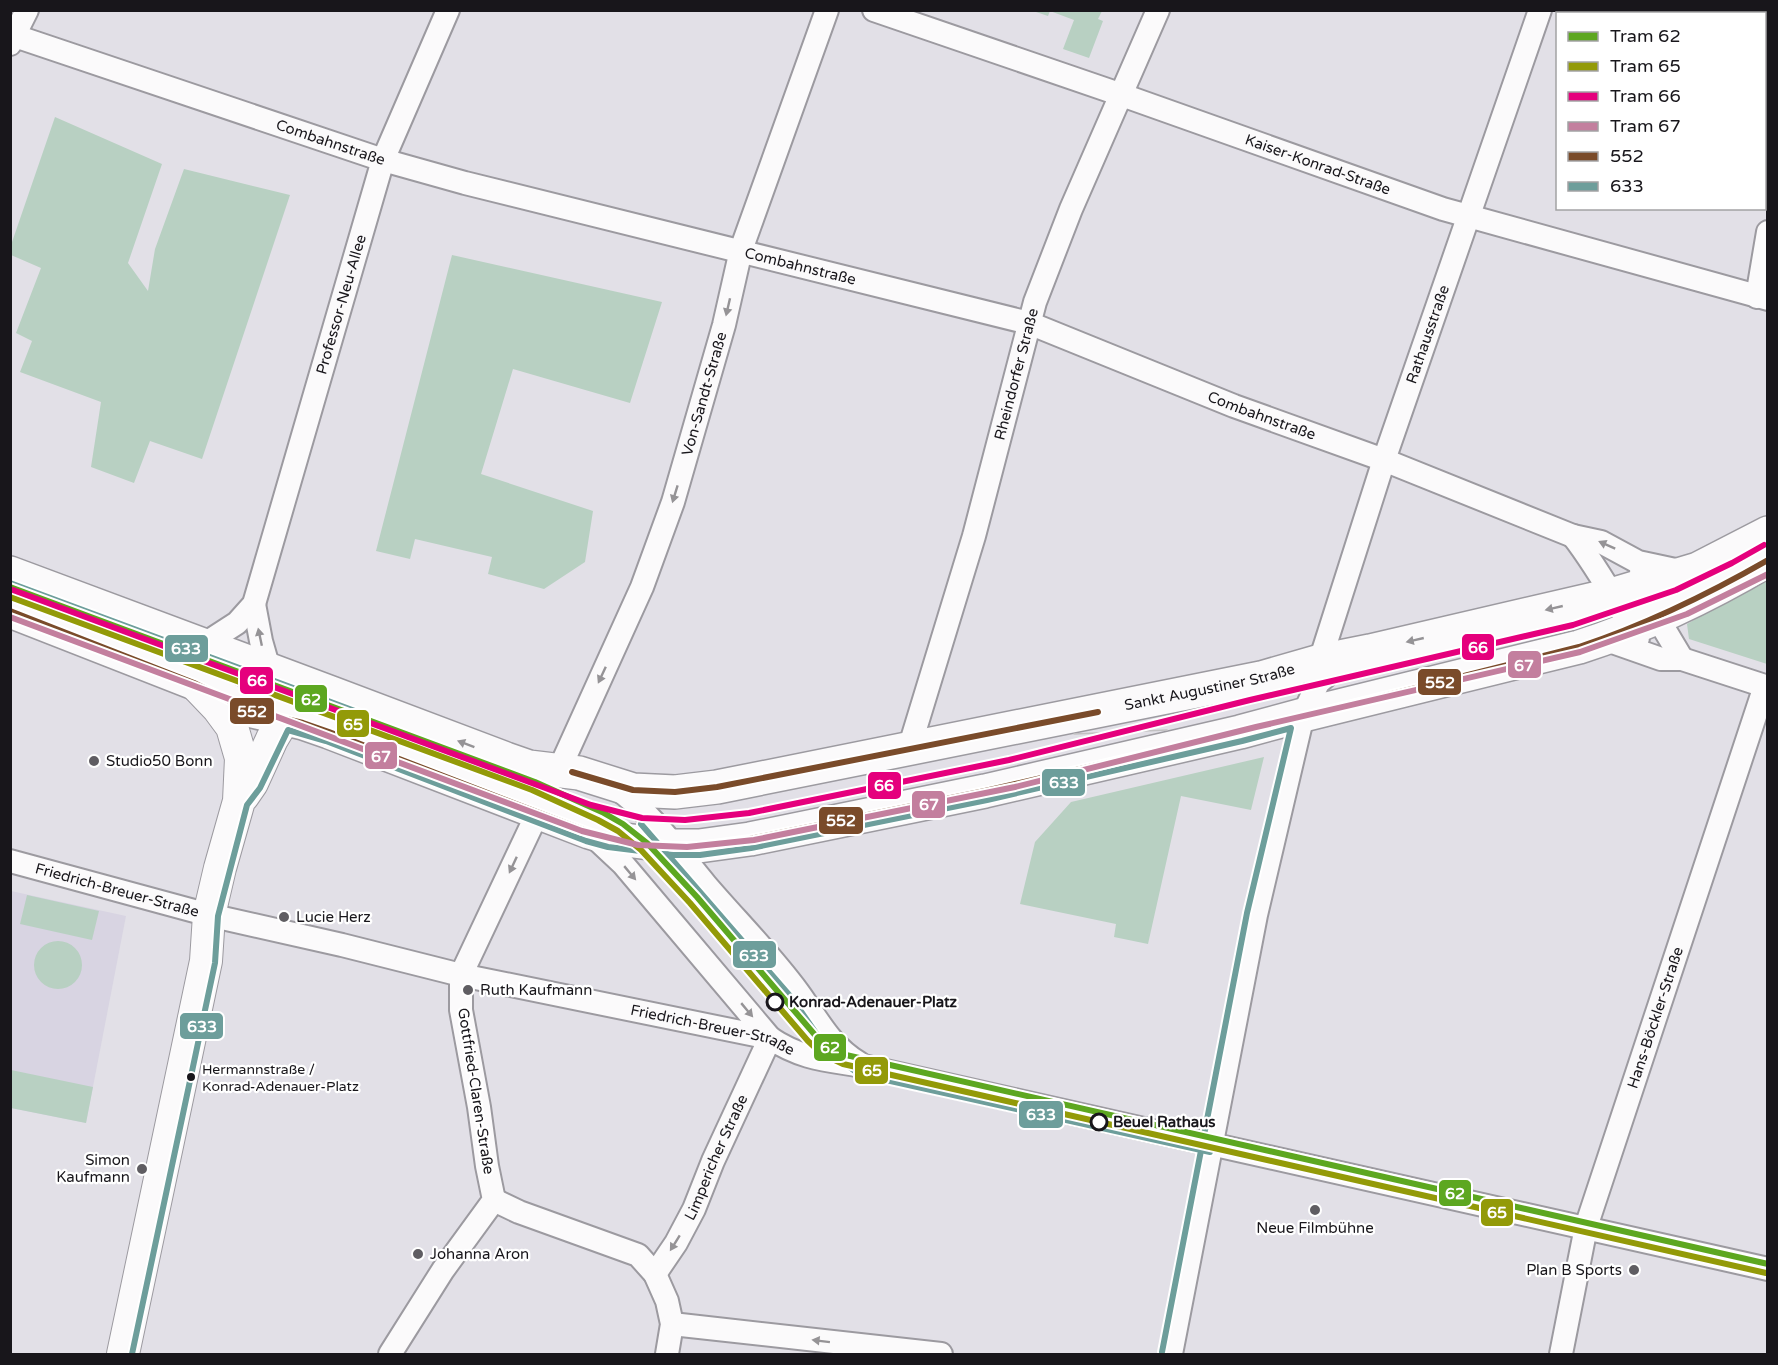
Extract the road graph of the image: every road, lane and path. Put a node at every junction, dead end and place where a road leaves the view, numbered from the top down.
1 (27, 10) edge
2 (448, 10) edge
3 (827, 10) edge
4 (874, 10) edge
5 (1158, 10) edge
6 (1540, 10) edge
7 (13, 40) edge
8 (1122, 95) junction
9 (383, 160) junction
10 (1468, 215) junction
11 (1767, 232) edge
12 (741, 250) junction
13 (1762, 298) edge
14 (1029, 323) junction
15 (1384, 460) junction
16 (1767, 533) edge
17 (1573, 536) junction
18 (1767, 560) edge
19 (10, 573) edge
20 (1641, 574) junction
21 (1611, 595) junction
22 (254, 604) junction
23 (10, 611) edge
24 (1635, 634) junction
25 (203, 645) junction
26 (1370, 651) junction
27 (1682, 660) junction
28 (1320, 661) junction
29 (269, 669) junction
30 (194, 683) junction
31 (1766, 687) edge
32 (1303, 715) junction
33 (284, 719) junction
34 (909, 749) junction
35 (559, 770) junction
36 (610, 784) junction
37 (239, 801) junction
38 (538, 812) junction
39 (589, 832) junction
40 (673, 846) junction
41 (10, 861) edge
42 (209, 915) junction
43 (461, 975) junction
44 (770, 1038) junction
45 (863, 1066) junction
46 (1212, 1143) junction
47 (495, 1200) junction
48 (1586, 1227) junction
49 (1767, 1269) edge
50 (655, 1274) junction
51 (672, 1324) junction
52 (123, 1354) edge
53 (390, 1354) edge
54 (667, 1354) edge
55 (941, 1354) edge
56 (1171, 1354) edge
57 (1561, 1354) edge

1 - 7 street
2 - 9 street, Professor-Neu-Allee
3 - 12 street, Von-Sandt-Straße
4 - 8 street, Kaiser-Konrad-Straße
5 - 8 street, Rheindorfer Straße
6 - 10 street, Rathausstraße
7 - 9 street, Combahnstraße
8 - 10 street, Kaiser-Konrad-Straße
8 - 14 street, Rheindorfer Straße
9 - 12 street, Combahnstraße
9 - 22 street, Professor-Neu-Allee
10 - 13 street, Kaiser-Konrad-Straße
10 - 15 street, Rathausstraße
11 - 13 street
12 - 14 street, Combahnstraße
12 -> 35 street, Von-Sandt-Straße
14 - 15 street, Combahnstraße
14 - 34 street, Rheindorfer Straße
15 - 17 street, Combahnstraße
15 - 28 street, Rathausstraße
16 - 20 main road, Sankt Augustiner Straße
20 -> 17 street, Combahnstraße
17 - 21 street, Combahnstraße
18 - 24 main road
19 - 25 main road
20 - 21 main road, Sankt Augustiner Straße
20 - 24 street, Combahnstraße
21 - 24 street, Combahnstraße
21 -> 26 main road, Sankt Augustiner Straße
22 - 25 street, Professor-Neu-Allee
29 -> 22 street, Professor-Neu-Allee
23 - 30 main road
24 - 27 street, Combahnstraße
24 - 27 street
24 - 32 main road
25 - 29 main road
26 - 28 main road, Sankt Augustiner Straße
26 - 32 street, Sankt Augustiner Straße
27 - 31 street
28 - 34 main road, Sankt Augustiner Straße
35 -> 29 main road
30 - 33 main road
30 - 37 street
31 - 48 street, Hans-Böckler-Straße
32 - 40 main road
32 - 46 street
33 - 37 street
33 - 38 main road
34 - 36 main road
35 - 36 main road
36 - 40 street
37 - 42 street
38 - 39 main road
38 -> 43 street, Gottfried-Claren-Straße
39 - 40 main road
39 -> 44 street
40 - 45 street
41 - 42 street, Friedrich-Breuer-Straße
42 - 43 street, Friedrich-Breuer-Straße
42 - 52 street
43 - 44 street, Friedrich-Breuer-Straße
43 - 47 street, Gottfried-Claren-Straße
44 - 45 street, Friedrich-Breuer-Straße
44 -> 50 street, Limpericher Straße
45 - 46 street, Friedrich-Breuer-Straße
46 - 48 street, Friedrich-Breuer-Straße
46 - 56 street
47 - 50 street
47 - 53 street
48 - 49 street, Friedrich-Breuer-Straße
48 - 57 street, Hans-Böckler-Straße
50 - 51 street
51 - 54 street
55 -> 51 street

